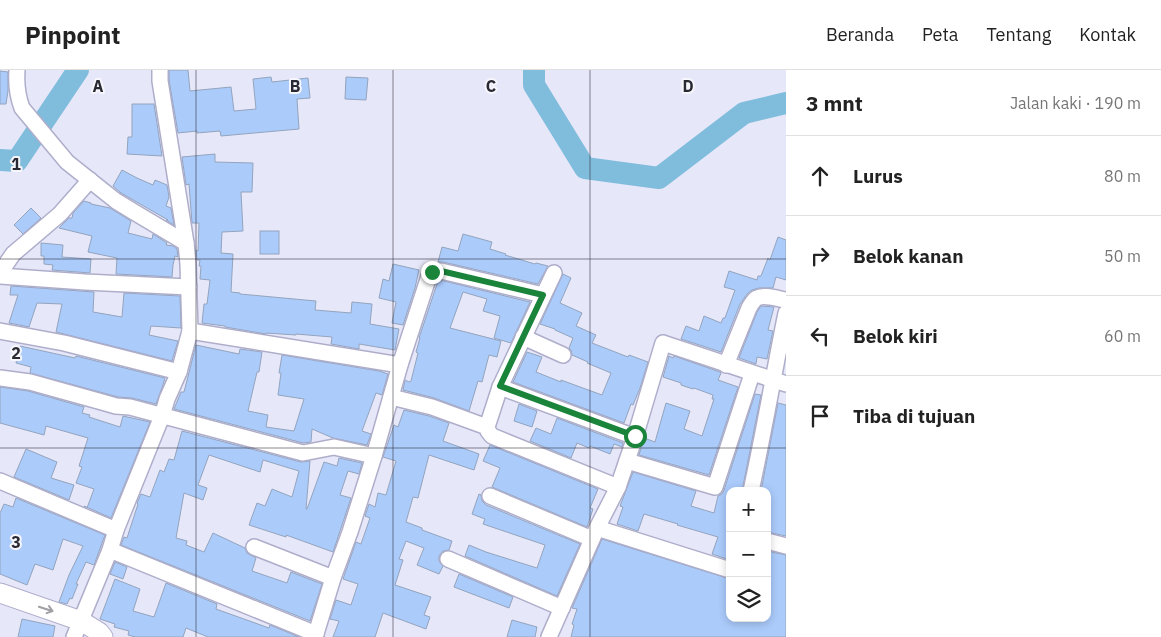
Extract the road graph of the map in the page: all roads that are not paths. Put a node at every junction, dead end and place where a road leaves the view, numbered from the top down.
1 (16, 70) edge
2 (160, 70) edge
3 (90, 180) junction
4 (186, 243) junction
5 (6, 252) edge
6 (554, 273) dead end
7 (0, 275) edge
8 (189, 287) junction
9 (543, 295) junction
10 (786, 300) edge
11 (786, 313) edge
12 (0, 331) edge
13 (190, 332) junction
14 (523, 337) junction
15 (563, 355) dead end
16 (400, 365) junction
17 (726, 365) junction
18 (179, 372) junction
19 (752, 374) junction
20 (0, 378) edge
21 (779, 382) edge
22 (500, 386) junction
23 (391, 397) junction
24 (162, 416) junction
25 (487, 427) junction
26 (635, 436) junction
27 (374, 456) junction
28 (627, 461) junction
29 (0, 481) edge
30 (618, 487) junction
31 (752, 487) edge
32 (490, 496) dead end
33 (116, 530) junction
34 (594, 533) junction
35 (771, 542) edge
36 (786, 546) edge
37 (254, 547) dead end
38 (110, 550) junction
39 (448, 559) dead end
40 (726, 569) edge
41 (333, 578) junction
42 (0, 593) edge
43 (562, 608) junction
44 (77, 629) edge
45 (315, 635) edge
46 (103, 637) edge
47 (549, 637) edge

1 - 3 street
2 - 4 street
3 - 4 street
3 - 5 street
4 - 8 street
5 - 7 street
6 - 9 street
7 - 8 street
8 - 13 street
9 - 14 street
9 - 16 street
10 - 17 street
11 - 21 street
12 - 18 street
13 - 16 street
13 - 18 street
14 - 15 street
14 - 22 street
16 - 23 street
17 - 19 street
17 - 26 street
18 - 24 street
19 - 21 street
19 - 28 street
20 - 24 street
21 - 31 street
22 - 25 street
22 - 26 street
23 - 25 street
23 - 27 street
24 - 27 street
24 - 33 street
25 - 30 street
26 - 28 street
27 - 41 street
28 - 30 street
29 - 33 street
30 - 34 street
32 - 34 street
33 - 38 street
34 - 40 street
34 - 43 street
35 - 36 street
37 - 41 street
38 - 44 street
38 - 45 street
39 - 43 street
41 - 45 street
42 -> 44 main road
43 - 47 street
44 - 46 main road

